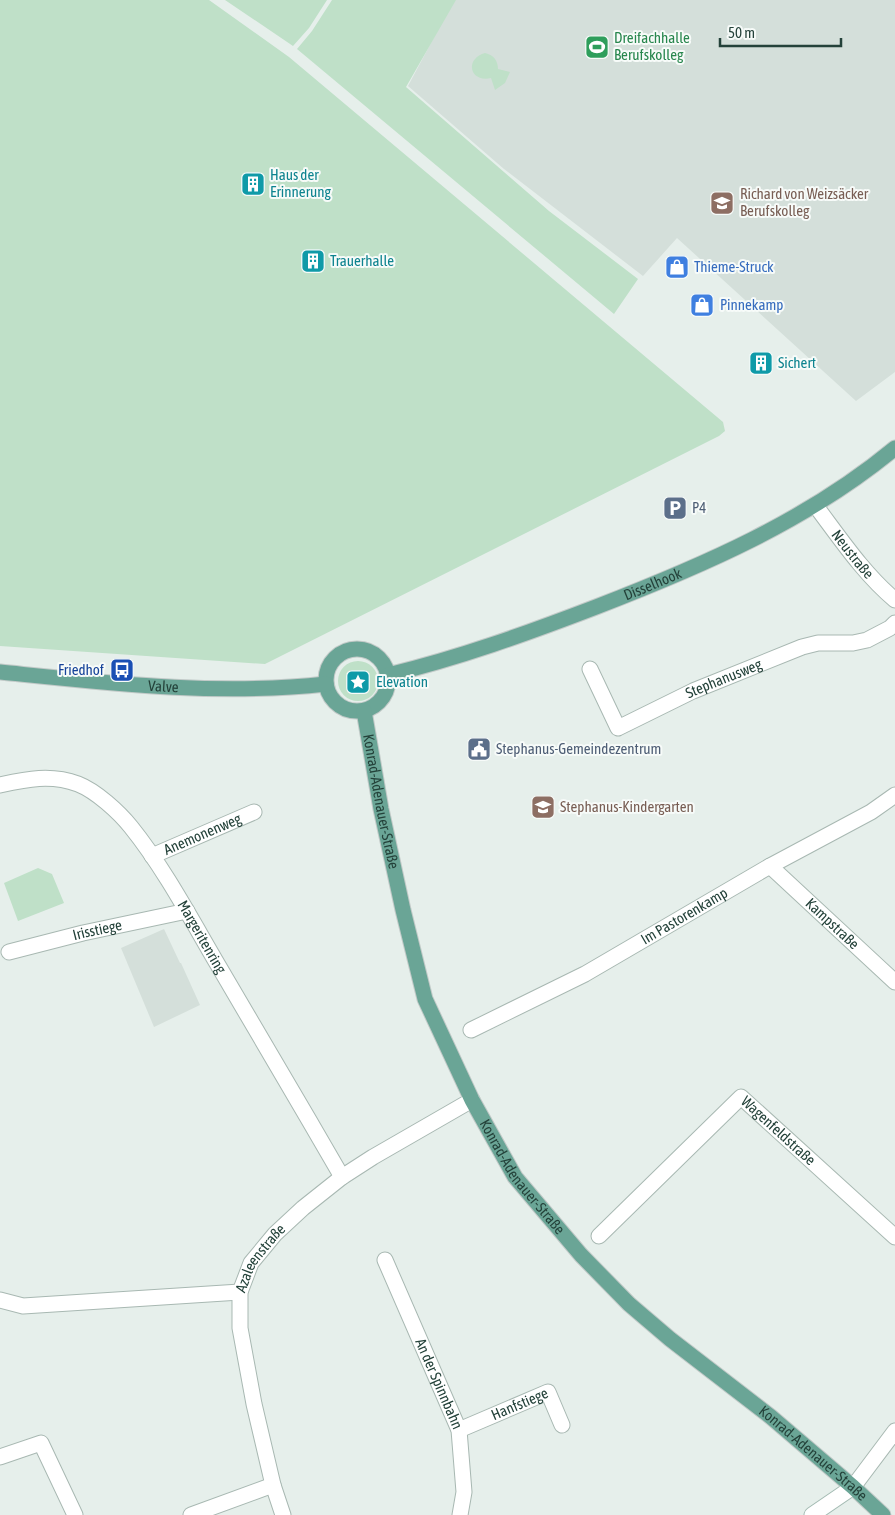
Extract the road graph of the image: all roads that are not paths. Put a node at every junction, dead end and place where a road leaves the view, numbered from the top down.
1 (895, 448) edge
2 (815, 505) junction
3 (895, 600) edge
4 (895, 623) edge
5 (590, 669) dead end
6 (0, 672) edge
7 (388, 675) junction
8 (326, 684) junction
9 (364, 711) junction
10 (0, 785) edge
11 (895, 795) edge
12 (254, 812) dead end
13 (152, 856) junction
14 (770, 866) junction
15 (187, 912) junction
16 (9, 952) dead end
17 (895, 982) edge
18 (471, 1030) dead end
19 (472, 1100) junction
20 (342, 1177) junction
21 (599, 1236) dead end
22 (895, 1237) edge
23 (385, 1260) dead end
24 (240, 1292) junction
25 (0, 1300) edge
26 (562, 1425) dead end
27 (458, 1430) junction
28 (895, 1432) edge
29 (0, 1457) edge
30 (273, 1486) junction
31 (853, 1487) junction
32 (75, 1515) edge
33 (191, 1515) edge
34 (283, 1515) edge
35 (460, 1515) edge
36 (812, 1515) edge
37 (883, 1515) edge

1 - 2 main road, Disselhook
2 - 3 street, Neustraße
2 - 7 main road, Disselhook
4 - 5 street, Stephanusweg
6 - 8 main road, Valve
7 - 8 main road
7 - 9 main road
8 - 9 main road
9 - 19 main road, Konrad-Adenauer-Straße
10 - 13 street, Margeritenring
11 - 14 street, Im Pastorenkamp
12 - 13 street, Anemonenweg
13 - 15 street, Margeritenring
14 - 17 street, Kampstraße
14 - 18 street, Im Pastorenkamp
15 - 16 street, Irisstiege
15 - 20 street, Margeritenring
19 - 20 street, Azaleenstraße
19 - 31 main road, Konrad-Adenauer-Straße
20 - 24 street, Azaleenstraße
21 - 22 street, Wagenfeldstraße
23 - 27 street, An der Spinnbahn
24 - 25 street
24 - 30 street, Azaleenstraße
26 - 27 street, Hanfstiege
27 - 35 street, An der Spinnbahn
28 - 31 street
29 - 32 street
30 - 33 street
30 - 34 street, Azaleenstraße
31 - 36 street
31 - 37 main road, Konrad-Adenauer-Straße

